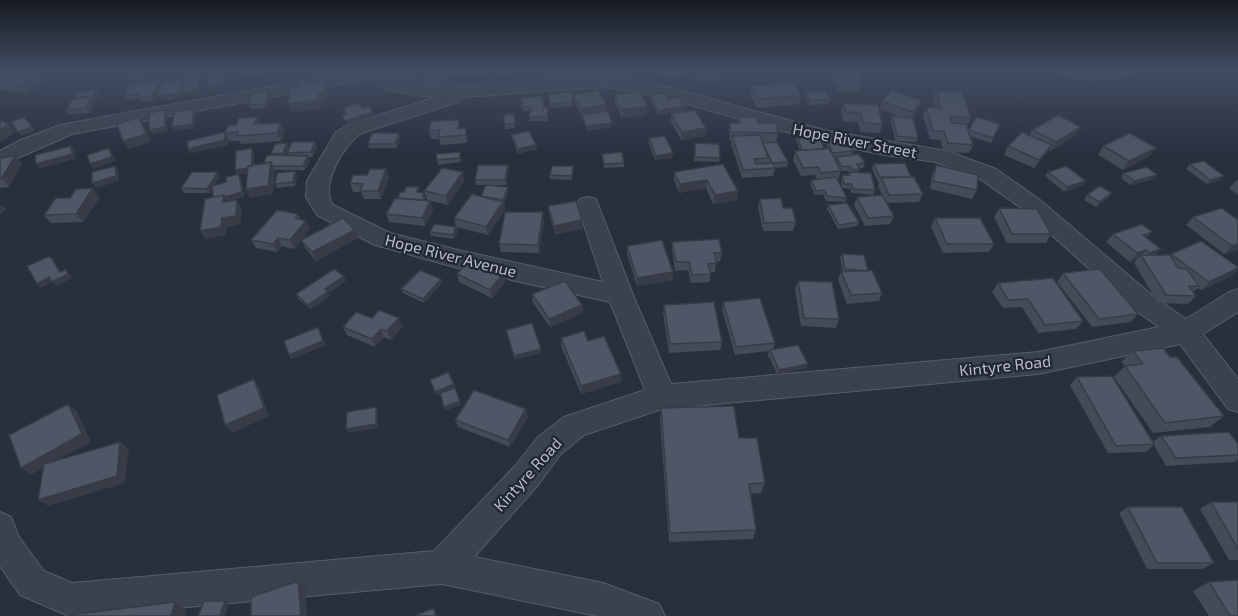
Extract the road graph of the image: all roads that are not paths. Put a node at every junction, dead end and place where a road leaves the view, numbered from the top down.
1 (228, 99) edge
2 (448, 99) edge
3 (689, 99) edge
4 (0, 159) edge
5 (588, 204) dead end
6 (620, 295) junction
7 (1238, 299) edge
8 (1186, 332) junction
9 (662, 397) junction
10 (1238, 400) edge
11 (0, 528) edge
12 (442, 567) junction
13 (69, 608) edge
14 (647, 616) edge

1 - 4 street
2 - 6 street, Hope River Avenue
3 - 8 street, Hope River Street
5 - 6 street
6 - 9 street
7 - 8 street, Kintyre Road
8 - 9 street, Kintyre Road
8 - 10 street, Hope River Street
9 - 12 street, Kintyre Road
11 - 13 street
12 - 13 street
12 - 14 street

